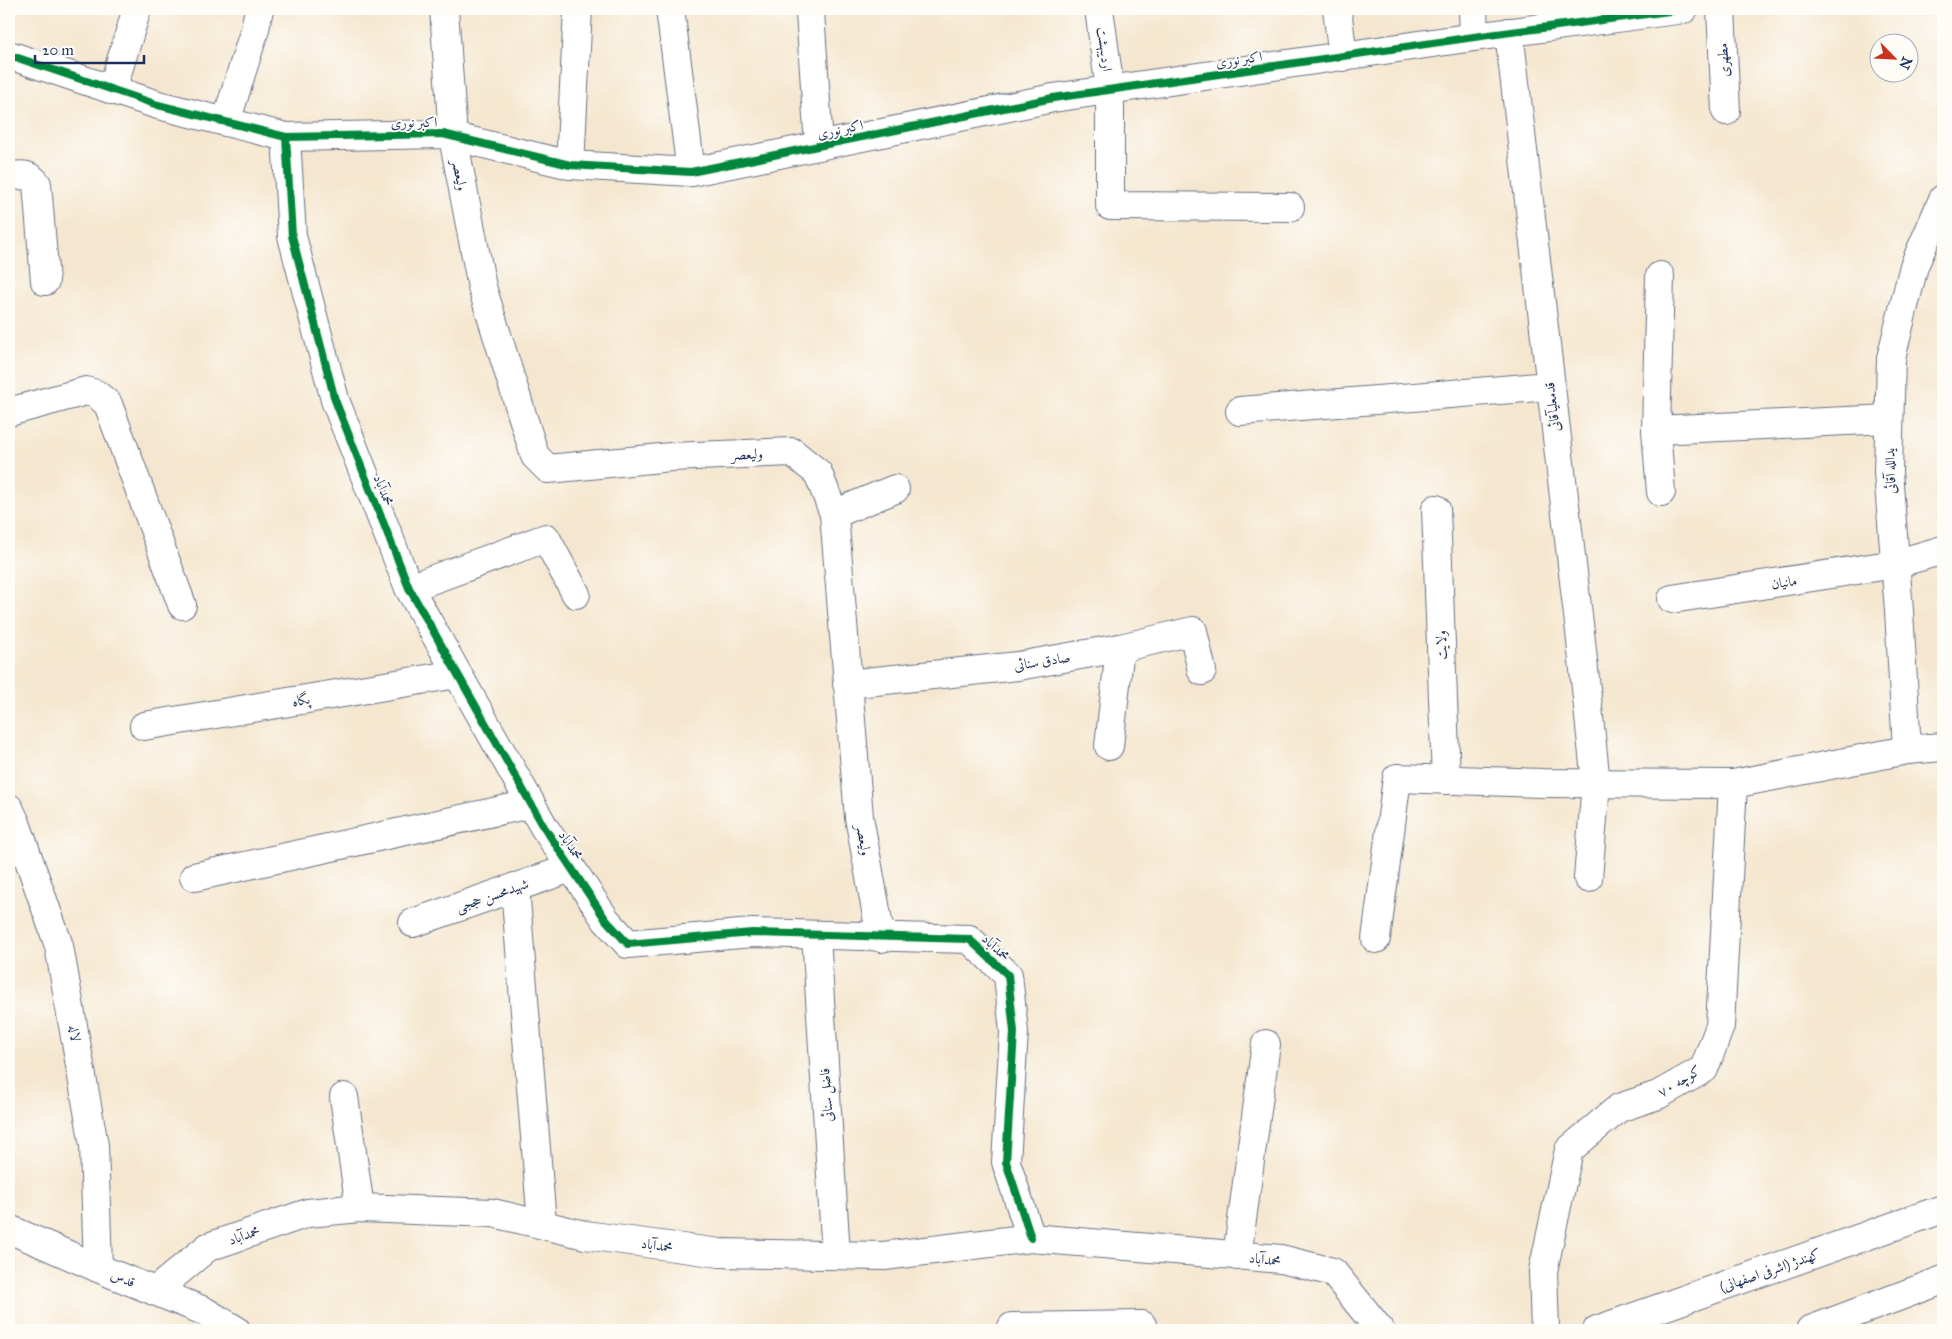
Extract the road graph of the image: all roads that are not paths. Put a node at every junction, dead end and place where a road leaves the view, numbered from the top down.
1 (137, 9) edge
2 (259, 9) edge
3 (444, 9) edge
4 (578, 9) edge
5 (670, 9) edge
6 (1099, 9) edge
7 (1337, 9) edge
8 (1473, 9) edge
9 (1684, 9) edge
10 (1721, 9) edge
11 (810, 12) dead end
12 (1606, 14) edge
13 (1509, 32) junction
14 (1474, 37) junction
15 (9, 55) edge
16 (1343, 56) junction
17 (112, 90) junction
18 (1110, 90) junction
19 (1726, 111) dead end
20 (226, 122) junction
21 (286, 137) junction
22 (453, 137) junction
23 (819, 146) junction
24 (570, 165) junction
25 (691, 172) junction
26 (9, 176) edge
27 (1943, 200) edge
28 (1290, 207) dead end
29 (1660, 276) dead end
30 (45, 281) dead end
31 (1550, 386) junction
32 (1240, 411) dead end
33 (9, 412) edge
34 (1889, 419) junction
35 (1656, 430) junction
36 (895, 489) dead end
37 (1661, 492) dead end
38 (1436, 510) dead end
39 (834, 514) junction
40 (1943, 550) edge
41 (1895, 564) junction
42 (409, 588) junction
43 (576, 594) dead end
44 (1672, 599) dead end
45 (182, 605) dead end
46 (1120, 648) junction
47 (1202, 671) dead end
48 (457, 674) junction
49 (847, 684) junction
50 (144, 726) dead end
51 (1109, 746) dead end
52 (1943, 747) edge
53 (1907, 750) junction
54 (1446, 780) junction
55 (1596, 783) junction
56 (1733, 784) junction
57 (530, 804) junction
58 (9, 808) edge
59 (571, 868) junction
60 (194, 877) dead end
61 (1588, 878) dead end
62 (515, 888) junction
63 (413, 923) dead end
64 (816, 935) junction
65 (882, 938) junction
66 (1376, 939) dead end
67 (1266, 1044) dead end
68 (344, 1097) dead end
69 (360, 1208) junction
70 (1943, 1209) edge
71 (542, 1224) junction
72 (9, 1229) edge
73 (1031, 1238) junction
74 (836, 1255) junction
75 (1237, 1256) junction
76 (98, 1268) junction
77 (1943, 1280) edge
78 (155, 1291) junction
79 (1012, 1327) dead end
80 (236, 1330) edge
81 (1142, 1330) edge
82 (1380, 1330) edge
83 (1545, 1330) edge
84 (1597, 1330) edge
85 (1810, 1330) edge

1 - 17 street
2 - 20 street
3 - 22 street, ولیعصر
4 - 24 street
5 - 25 street
6 - 18 street, اردیبهشت
7 - 16 street
8 - 14 street
9 - 12 street, اکبر نوری
10 - 19 street, مطهری
11 - 23 street
12 - 13 street, اکبر نوری
13 - 14 street, اکبر نوری
13 - 31 street, قدمعلیآقائی
14 - 16 street, اکبر نوری
15 - 17 street, اکبر نوری
16 - 18 street, اکبر نوری
17 - 20 street, اکبر نوری
18 - 23 street, اکبر نوری
18 - 28 street, اردیبهشت
20 - 21 street, اکبر نوری
21 - 22 street, اکبر نوری
21 - 42 street, محمدآباد
22 - 24 street, اکبر نوری
22 - 39 street, ولیعصر
23 - 25 street, اکبر نوری
24 - 25 street, اکبر نوری
26 - 30 street
27 - 34 street, یدالله آقائی
29 - 35 street
31 - 32 street
31 - 55 street, قدمعلیآقائی
33 - 45 street
34 - 35 street
34 - 41 street, یدالله آقائی
35 - 37 street
36 - 39 street
38 - 54 street, ولایت
39 - 49 street, ولیعصر
40 - 41 street, مانیان
41 - 44 street, مانیان
41 - 53 street, یدالله آقائی
42 - 43 street
42 - 48 street, محمدآباد
46 - 47 street, صادق سنائی
46 - 49 street, صادق سنائی
46 - 51 street
48 - 50 street, پگاه
48 - 57 street, محمدآباد
49 - 65 street, ولیعصر
52 - 53 street
53 - 56 street
54 - 55 street
54 - 66 street
55 - 56 street
55 - 61 street, قدمعلیآقائی
56 - 83 street, کوچه ۷۰
57 - 59 street, محمدآباد
57 - 60 street
58 - 76 street, لاله
59 - 62 street, شهیدمحسن حججی
59 - 64 street, محمدآباد
62 - 63 street, شهیدمحسن حججی
62 - 71 street
64 - 65 street, محمدآباد
64 - 74 street, فاضل سنائی
65 - 73 street, محمدآباد
67 - 75 street
68 - 69 street
69 - 71 street, محمدآباد
69 - 78 street, محمدآباد
70 - 84 street, کهندژ (اشرفی اصفهانی)
71 - 74 street, محمدآباد
72 - 76 street, قدس
73 - 74 street, محمدآباد
73 - 75 street, محمدآباد
75 - 82 street, محمدآباد
76 - 78 street, قدس
77 - 85 street
78 - 80 street, قدس
79 - 81 street

